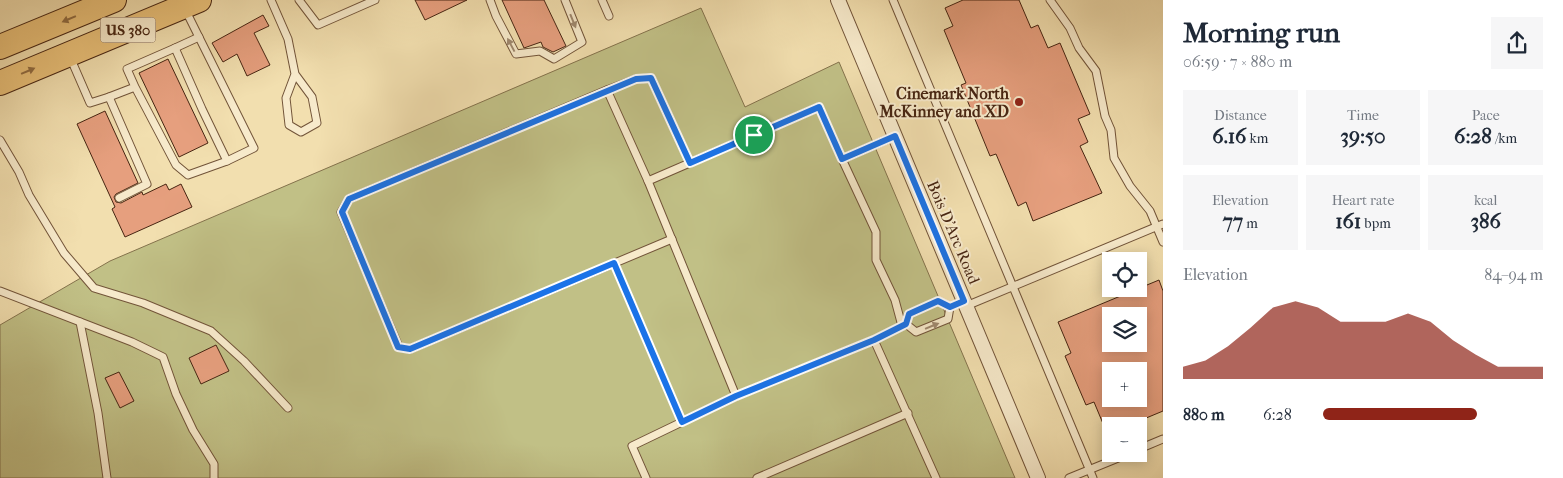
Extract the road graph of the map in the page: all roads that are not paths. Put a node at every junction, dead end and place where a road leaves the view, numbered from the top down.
1 (114, 0) edge
2 (271, 0) edge
3 (299, 0) edge
4 (375, 0) edge
5 (490, 0) edge
6 (565, 0) edge
7 (602, 0) edge
8 (838, 0) edge
9 (893, 0) edge
10 (1050, 0) edge
11 (192, 3) edge
12 (609, 16) dead end
13 (199, 38) junction
14 (0, 47) edge
15 (175, 48) junction
16 (69, 54) junction
17 (295, 74) junction
18 (0, 83) edge
19 (135, 87) junction
20 (607, 90) junction
21 (109, 97) junction
22 (895, 136) junction
23 (0, 140) edge
24 (842, 159) junction
25 (228, 161) junction
26 (690, 163) junction
27 (648, 181) junction
28 (119, 198) dead end
29 (1160, 226) edge
30 (672, 239) junction
31 (1163, 242) edge
32 (614, 263) junction
33 (1014, 286) junction
34 (0, 291) edge
35 (965, 304) junction
36 (950, 307) junction
37 (80, 322) junction
38 (904, 325) junction
39 (874, 340) junction
40 (736, 396) junction
41 (288, 408) dead end
42 (908, 413) junction
43 (682, 422) junction
44 (1163, 439) edge
45 (1147, 446) edge
46 (1109, 462) edge
47 (1090, 470) junction
48 (107, 478) edge
49 (214, 478) edge
50 (646, 478) edge
51 (757, 478) edge
52 (936, 478) edge
53 (1038, 478) edge
54 (1069, 478) edge
55 (1094, 478) edge

1 -> 14 highway, US 380
2 - 17 lane
3 - 4 lane
6 -> 5 lane
7 - 12 lane
8 - 22 street, Bois D'Arc Road
9 - 33 lane
10 - 29 lane
11 - 13 lane
11 - 16 highway, US 380
13 - 15 lane
13 - 25 lane
15 - 19 lane
15 - 25 lane
18 -> 16 highway, US 380
16 - 21 lane
17 - 17 lane
19 - 21 lane
19 - 25 lane
20 - 26 lane
20 - 27 lane
20 - 32 lane
21 - 28 lane
22 - 24 lane
22 - 35 street, Bois D'Arc Road
23 - 41 lane
24 - 26 lane
24 - 38 lane
26 - 27 lane
27 - 30 lane
29 - 31 lane
29 - 33 lane
30 - 32 lane
30 - 40 lane
32 - 43 lane
33 - 35 lane
33 - 47 lane
34 - 37 lane
35 - 36 lane
35 - 53 street, Bois D'Arc Road
36 - 38 lane
38 -> 36 lane
37 - 48 lane
37 - 49 lane
38 - 39 lane
39 - 40 lane
39 - 42 lane
40 - 43 lane
42 - 51 lane
42 - 52 lane
43 - 50 lane
44 - 45 lane
46 - 47 lane
47 - 54 lane
47 - 55 lane

